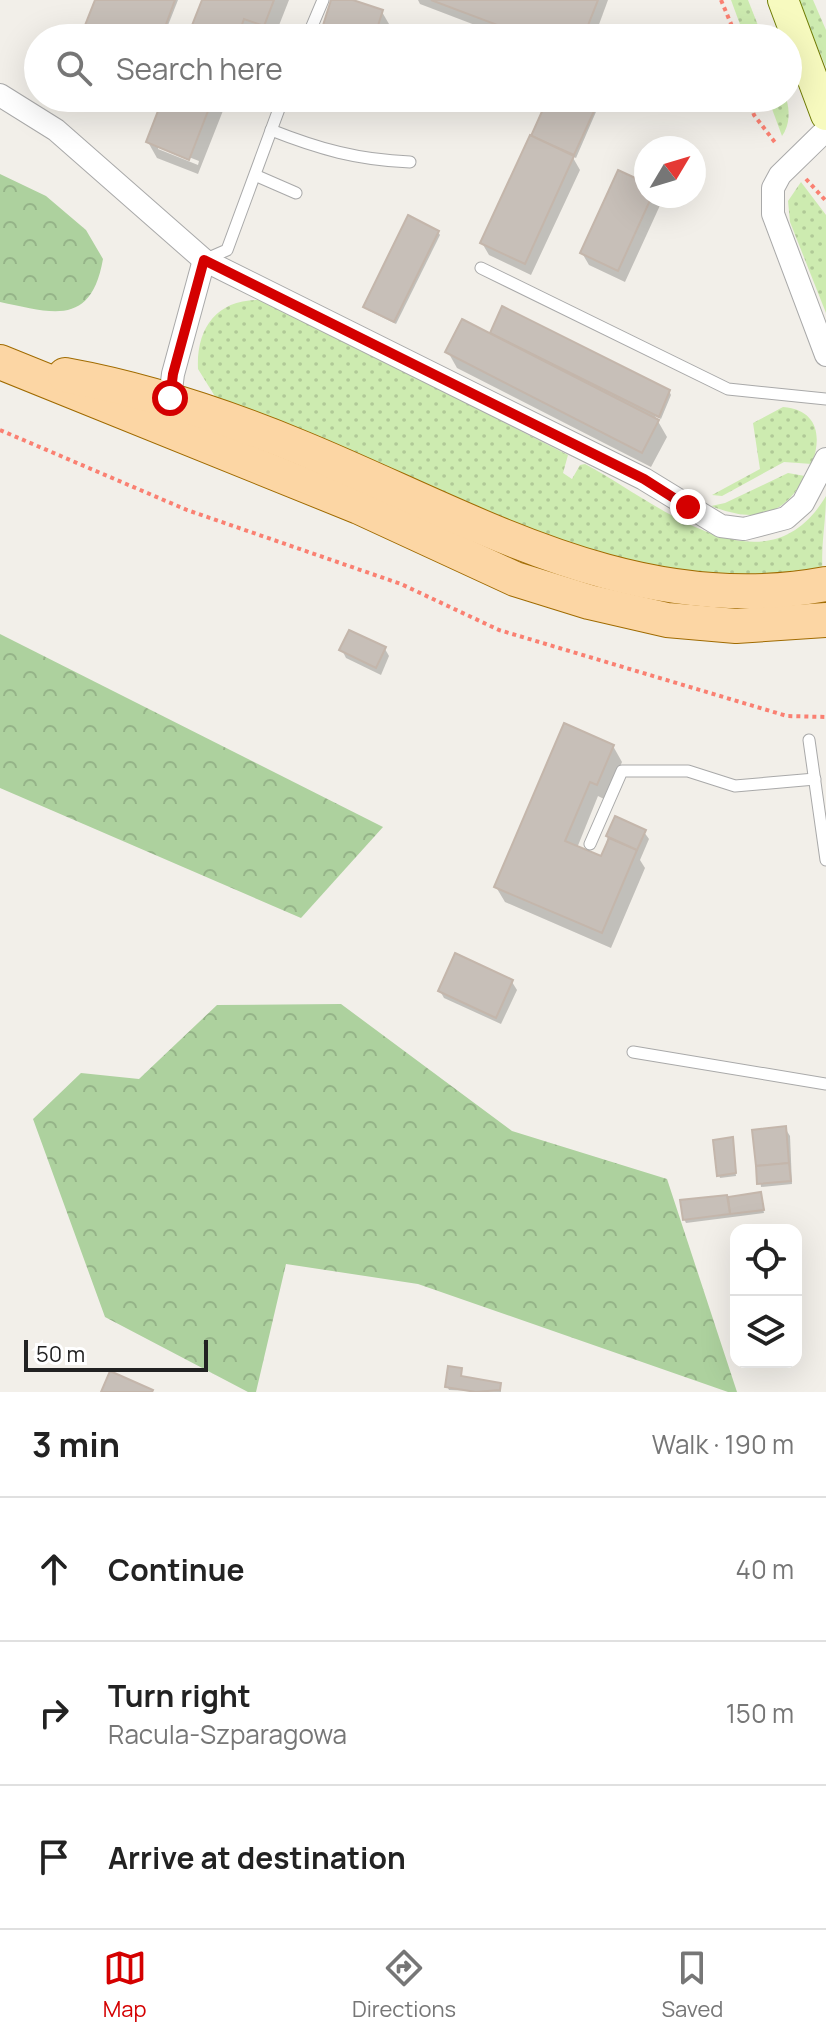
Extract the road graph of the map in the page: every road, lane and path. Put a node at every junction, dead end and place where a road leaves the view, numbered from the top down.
1 (323, 0) edge
2 (721, 0) edge
3 (783, 0) edge
4 (313, 24) edge
5 (731, 24) edge
6 (792, 24) edge
7 (802, 51) edge
8 (0, 95) edge
9 (24, 110) edge
10 (27, 112) edge
11 (278, 112) edge
12 (753, 112) edge
13 (826, 115) edge
14 (271, 130) junction
15 (826, 130) edge
16 (779, 148) dead end
17 (410, 162) dead end
18 (257, 176) junction
19 (806, 179) dead end
20 (296, 193) dead end
21 (826, 201) edge
22 (204, 260) junction
23 (481, 268) dead end
24 (826, 355) edge
25 (170, 398) junction
26 (826, 399) edge
27 (0, 430) edge
28 (826, 459) edge
29 (826, 584) edge
30 (826, 620) edge
31 (826, 717) edge
32 (809, 740) dead end
33 (815, 779) junction
34 (590, 844) dead end
35 (826, 860) edge
36 (633, 1052) dead end
37 (826, 1084) edge

1 - 4 lane
2 - 5 path
3 - 6 main road
7 - 13 main road
8 - 9 street
10 - 22 street
11 - 14 lane
12 - 16 path
14 - 17 lane
14 - 18 lane
15 - 24 street
18 - 20 lane
18 - 22 lane
19 - 21 path
22 - 25 street
22 - 28 street
23 - 26 lane
25 - 29 main road
25 - 30 main road
27 - 31 path
32 - 33 lane
33 - 34 lane
33 - 35 lane
36 - 37 lane

